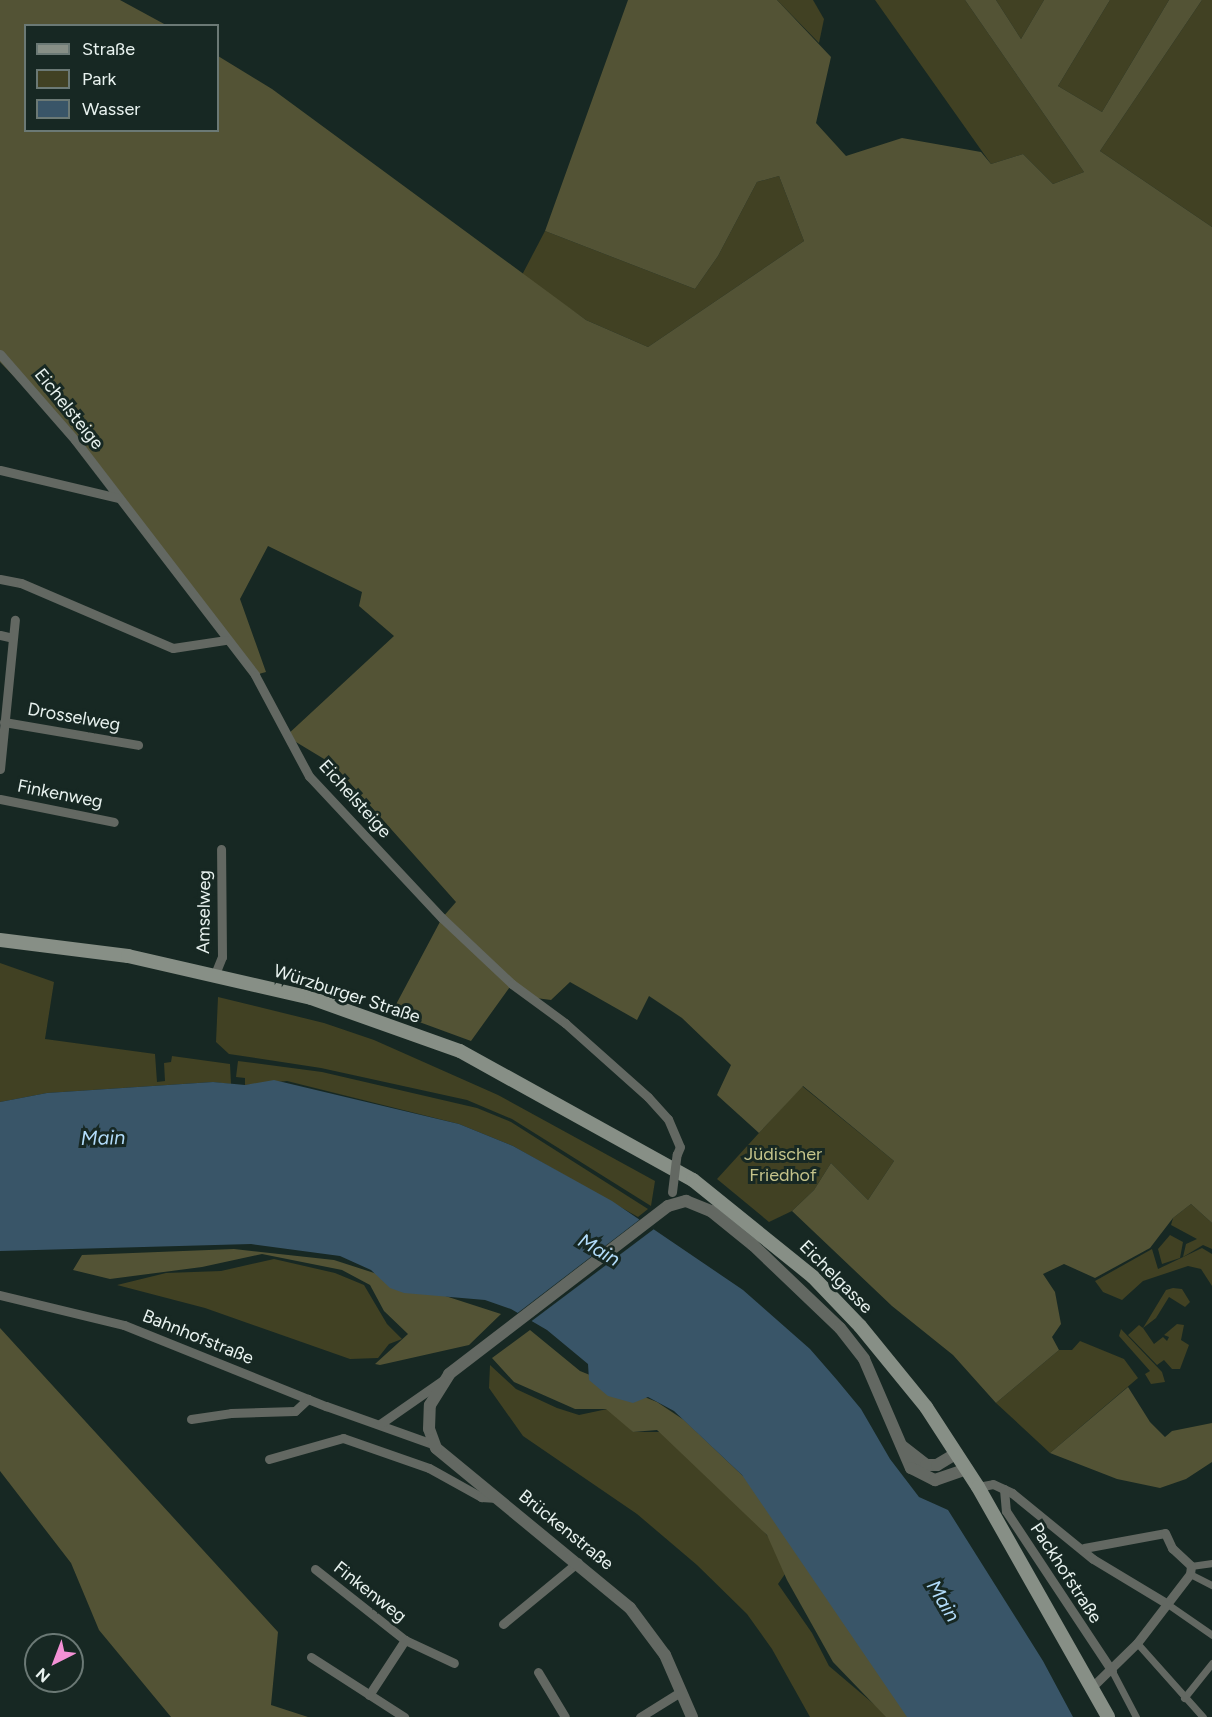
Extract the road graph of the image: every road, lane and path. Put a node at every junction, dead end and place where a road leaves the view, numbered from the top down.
1 (0, 354) edge
2 (0, 470) edge
3 (118, 498) junction
4 (0, 579) edge
5 (15, 620) dead end
6 (0, 635) edge
7 (13, 638) junction
8 (226, 640) junction
9 (4, 722) junction
10 (138, 745) dead end
11 (0, 769) edge
12 (0, 799) edge
13 (114, 822) dead end
14 (221, 849) dead end
15 (0, 940) edge
16 (215, 974) junction
17 (657, 1159) joint
18 (672, 1200) junction
19 (0, 1295) edge
20 (446, 1377) junction
21 (308, 1399) junction
22 (191, 1419) dead end
23 (380, 1424) junction
24 (899, 1443) junction
25 (435, 1445) junction
26 (957, 1453) junction
27 (269, 1459) dead end
28 (967, 1469) junction
29 (978, 1487) junction
30 (1004, 1489) junction
31 (497, 1498) junction
32 (1084, 1548) junction
33 (578, 1562) junction
34 (1212, 1563) edge
35 (315, 1569) dead end
36 (1191, 1570) junction
37 (1212, 1585) edge
38 (1166, 1603) junction
39 (503, 1624) dead end
40 (1212, 1635) edge
41 (405, 1640) junction
42 (1137, 1643) junction
43 (310, 1657) dead end
44 (454, 1663) dead end
45 (1212, 1663) edge
46 (1112, 1671) junction
47 (538, 1672) dead end
48 (1092, 1687) junction
49 (682, 1691) junction
50 (369, 1695) junction
51 (1184, 1698) junction
52 (404, 1717) edge
53 (565, 1717) edge
54 (640, 1717) edge
55 (692, 1717) edge
56 (1108, 1717) edge
57 (1136, 1717) edge
58 (1203, 1717) edge

1 - 3 street, Eichelsteige
2 - 3 street
3 - 8 street, Eichelsteige
4 - 8 street
5 - 7 street
6 - 7 street
7 - 9 street
8 - 18 street, Eichelsteige, bridge
9 - 10 street, Drosselweg
9 - 11 street
12 - 13 street, Finkenweg
14 - 16 street, Amselweg
15 - 16 main road, Würzburger Straße
16 - 17 main road, Würzburger Straße
17 - 26 main road, Eichelgasse
18 - 20 street
18 - 24 street
19 - 21 street, Bahnhofstraße
20 - 23 street
20 - 25 street
21 - 22 street
21 - 23 street, Bahnhofstraße
23 - 25 street, Bahnhofstraße
24 - 26 street
24 - 28 street
25 - 31 street, Brückenstraße
26 - 28 main road, Eichelgasse
27 - 31 street
28 - 29 main road, Eichelgasse
29 - 30 street
29 - 48 main road, Eichelgasse
30 - 32 street
30 - 46 street, Packhofstraße
31 - 33 street, Brückenstraße
32 - 36 street
32 - 38 street
33 - 39 street
33 - 49 street, Brückenstraße
34 - 36 street
35 - 41 street, Finkenweg
36 - 37 street
36 - 38 street
38 - 40 street
38 - 42 street
41 - 44 street, Finkenweg
41 - 50 street, Finkenweg
42 - 46 street
42 - 51 street
43 - 50 street
45 - 51 street
46 - 48 street
46 - 57 street
47 - 53 street
48 - 56 main road, Eichelgasse
49 - 54 street
49 - 55 street, Brückenstraße
50 - 52 street
51 - 58 street

